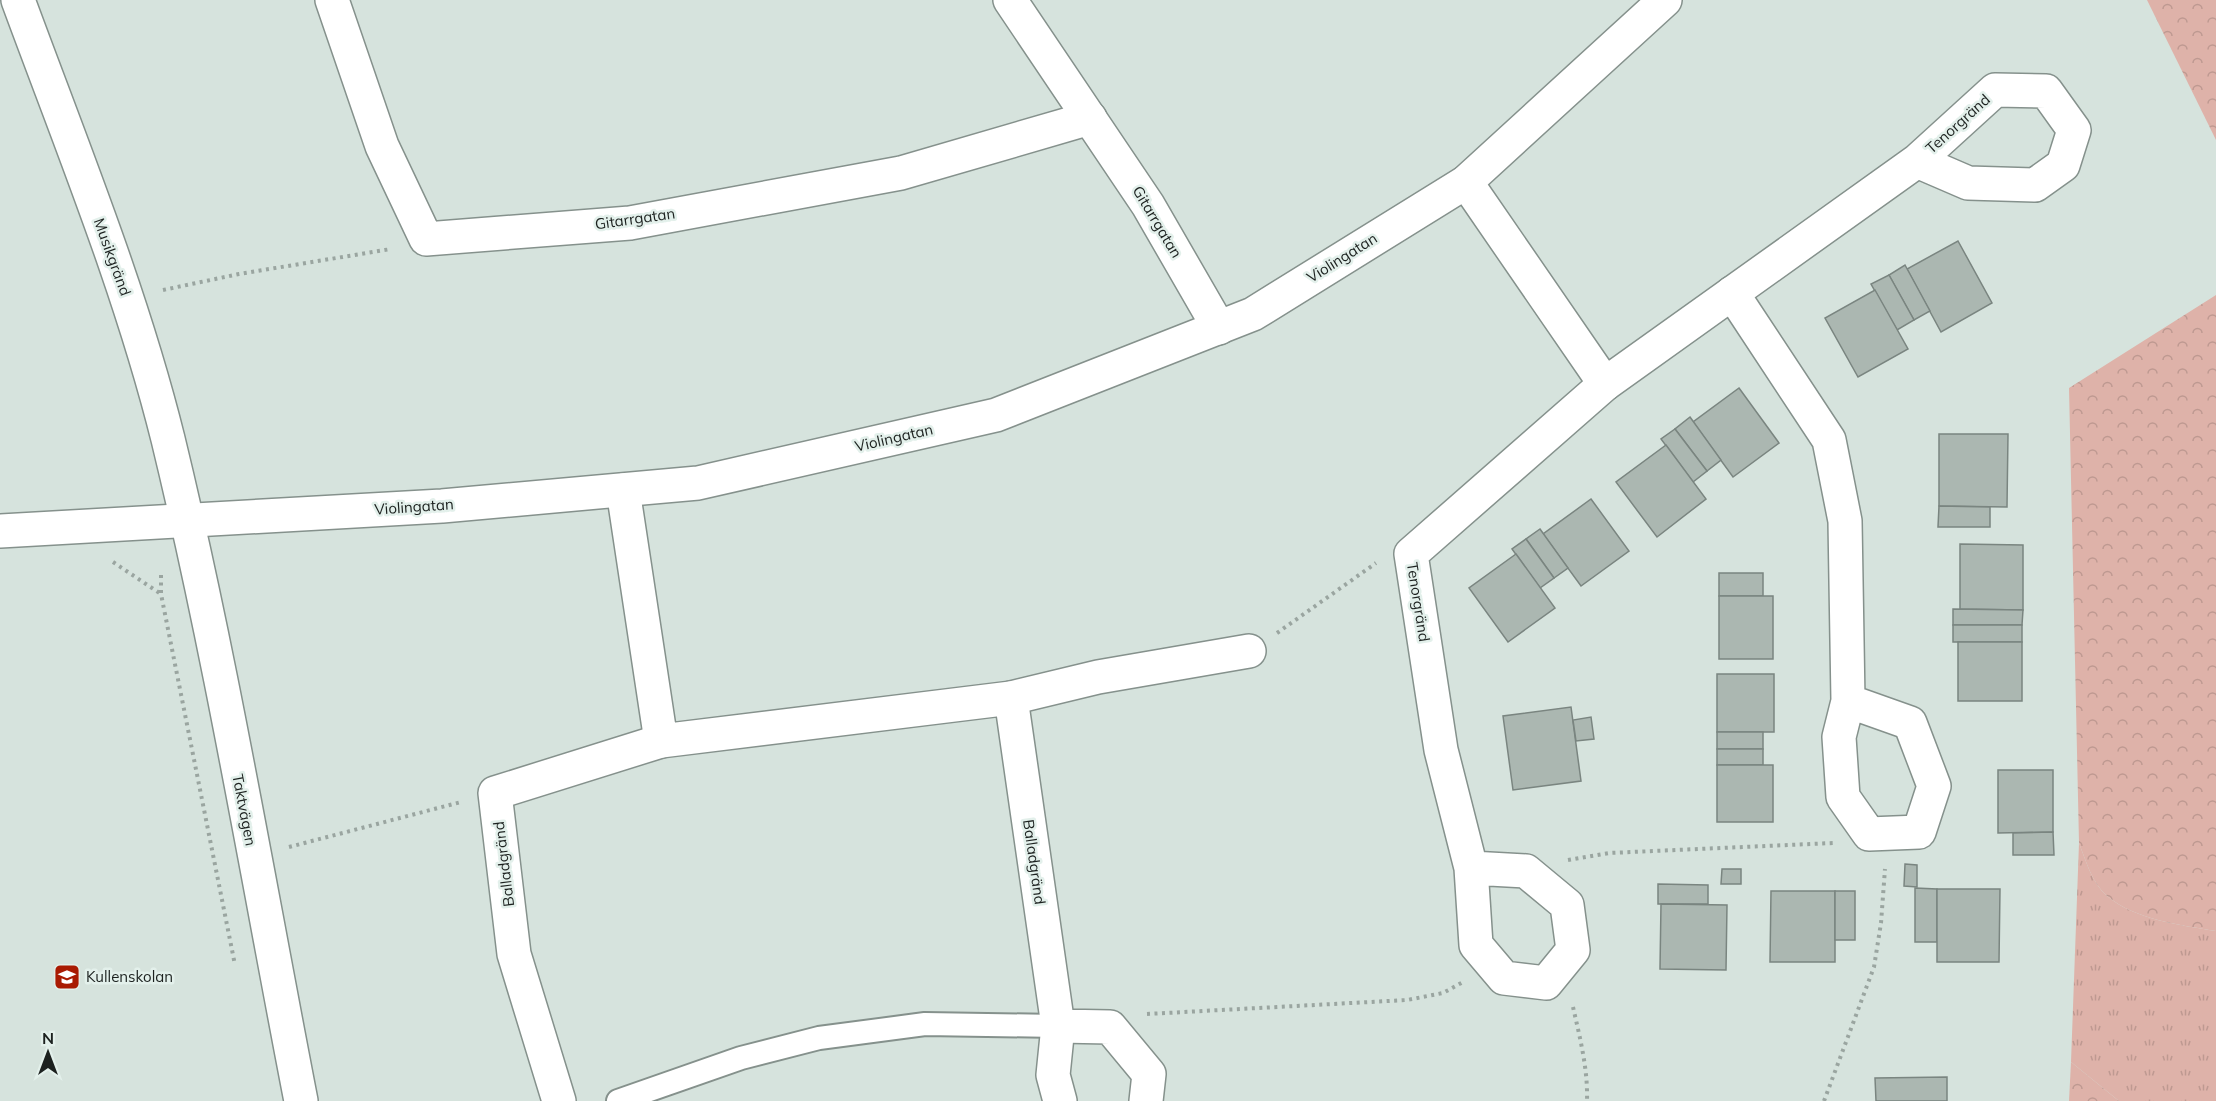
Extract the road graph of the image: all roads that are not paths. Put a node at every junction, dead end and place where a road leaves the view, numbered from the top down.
1 (18, 0) edge
2 (332, 0) edge
3 (1011, 0) edge
4 (1665, 0) edge
5 (1090, 118) junction
6 (1917, 161) dead end
7 (1466, 182) junction
8 (1732, 293) junction
9 (1219, 328) junction
10 (1605, 384) junction
11 (623, 490) junction
12 (185, 520) junction
13 (0, 531) edge
14 (1249, 651) road end
15 (1011, 698) junction
16 (1848, 701) junction
17 (661, 741) junction
18 (1471, 868) junction
19 (1058, 1026) junction
20 (300, 1101) edge
21 (559, 1101) edge
22 (618, 1101) edge
23 (1060, 1101) edge
24 (1146, 1101) edge

1 - 12 street, Musikgränd
2 - 5 street, Gitarrgatan
3 - 5 street, Gitarrgatan
4 - 7 street, Violingatan
5 - 9 street, Gitarrgatan
6 - 8 street, Tenorgränd
7 - 9 street, Violingatan
7 - 10 street
8 - 10 street, Tenorgränd
8 - 16 street
9 - 11 street, Violingatan
10 - 18 street, Tenorgränd
11 - 12 street, Violingatan
11 - 17 street
12 - 13 street, Violingatan
12 - 20 street, Taktvägen
14 - 15 street
15 - 17 street
15 - 19 street, Balladgränd
16 - 16 street
17 - 21 street, Balladgränd
18 - 18 street, Tenorgränd
19 - 22 lane
19 - 23 street, Balladgränd
19 - 24 street

